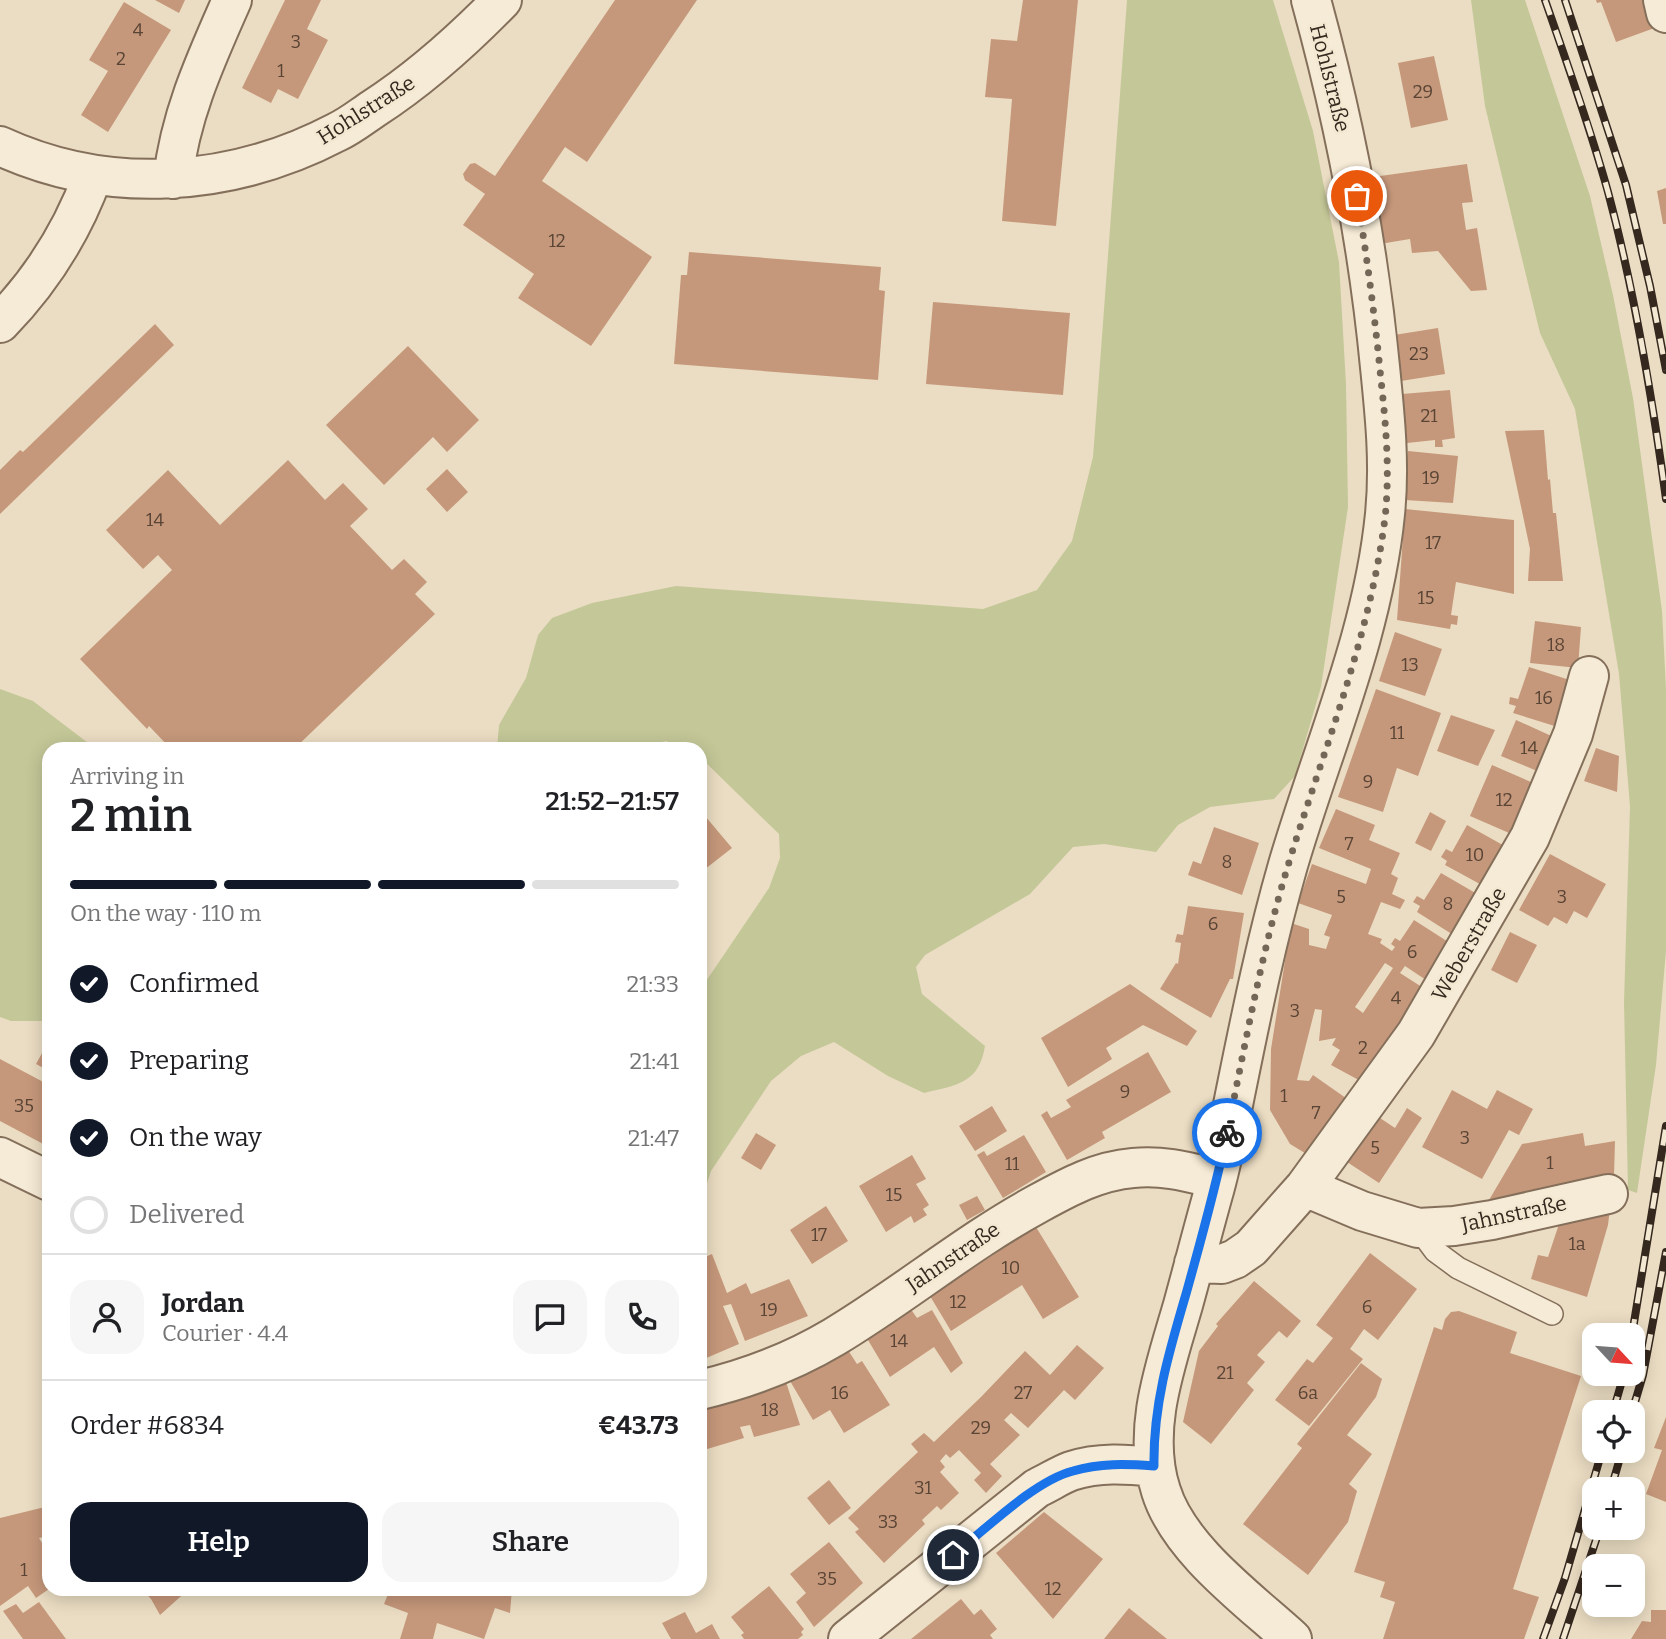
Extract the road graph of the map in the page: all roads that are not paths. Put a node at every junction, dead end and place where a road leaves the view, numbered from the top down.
1 (232, 0) edge
2 (502, 0) edge
3 (1311, 0) edge
4 (1663, 0) edge
5 (1666, 13) edge
6 (0, 146) edge
7 (93, 175) junction
8 (173, 179) junction
9 (0, 323) edge
10 (1589, 677) dead end
11 (0, 1157) edge
12 (42, 1178) edge
13 (1217, 1179) junction
14 (1305, 1187) junction
15 (1608, 1194) dead end
16 (1418, 1228) junction
17 (1194, 1263) junction
18 (1552, 1314) dead end
19 (707, 1388) edge
20 (1154, 1466) junction
21 (848, 1639) edge
22 (1292, 1639) edge

1 - 8 street
2 - 8 street, Hohlstraße
3 - 13 street, Hohlstraße
4 - 5 street
6 - 7 street, Hohlstraße
7 - 8 street, Hohlstraße
7 - 9 street
10 - 14 street, Weberstraße
11 - 12 street
13 - 17 street, Hohlstraße
13 - 19 street, Jahnstraße
14 - 16 street, Jahnstraße
14 - 17 street
15 - 16 street, Jahnstraße
16 - 18 lane, Jahnstraße
17 - 20 street, Hohlstraße
20 - 21 street
20 - 22 street, Hohlstraße

